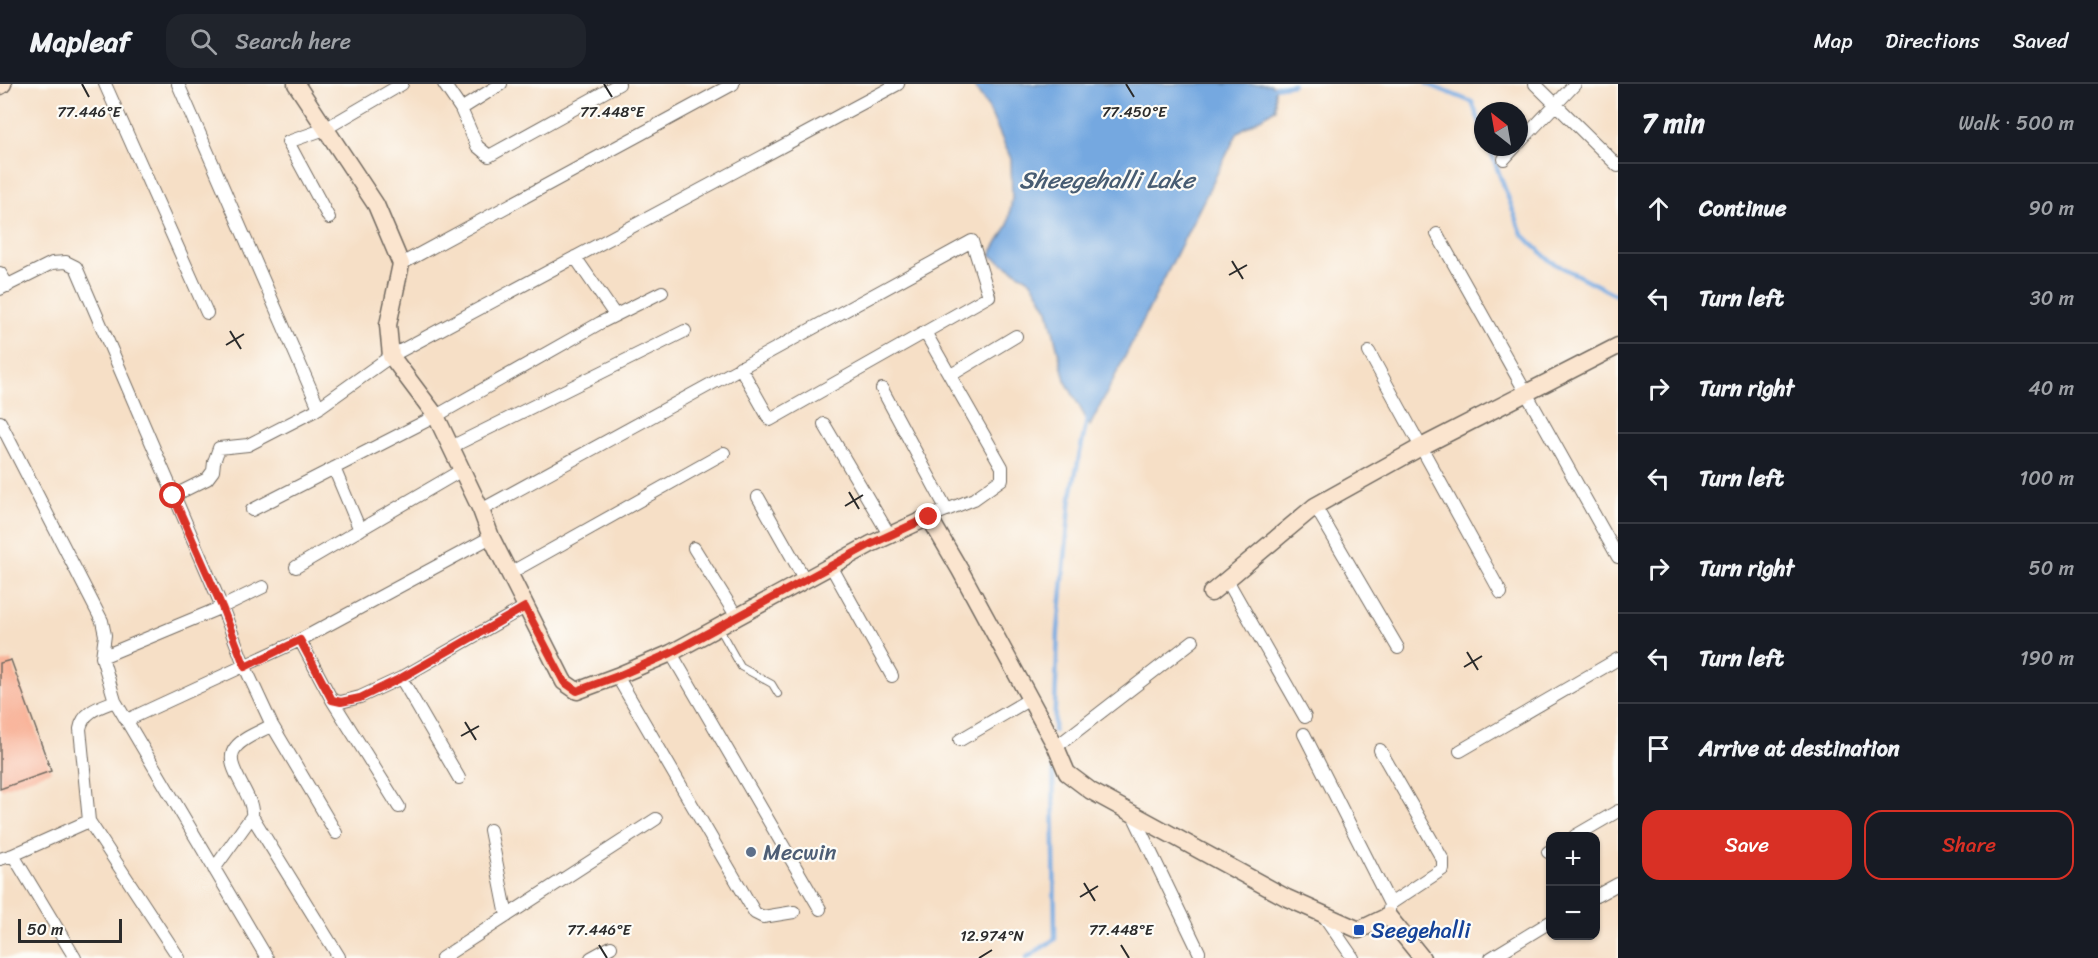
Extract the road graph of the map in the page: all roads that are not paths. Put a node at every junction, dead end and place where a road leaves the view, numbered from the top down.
1 (105, 84) edge
2 (178, 84) edge
3 (296, 84) edge
4 (402, 84) edge
5 (444, 84) edge
6 (501, 84) edge
7 (619, 84) edge
8 (733, 84) edge
9 (898, 84) edge
10 (1535, 84) edge
11 (1575, 84) edge
12 (1556, 105) junction
13 (461, 109) junction
14 (325, 129) junction
15 (1528, 134) edge
16 (1507, 156) edge
17 (1504, 159) dead end
18 (1618, 166) edge
19 (329, 218) dead end
20 (1437, 234) dead end
21 (575, 257) junction
22 (401, 264) junction
23 (0, 273) edge
24 (4, 287) edge
25 (662, 292) dead end
26 (207, 313) dead end
27 (615, 315) junction
28 (685, 330) dead end
29 (925, 332) junction
30 (1017, 336) dead end
31 (1618, 346) edge
32 (1369, 352) dead end
33 (391, 356) junction
34 (740, 367) junction
35 (951, 375) junction
36 (882, 389) dead end
37 (1527, 392) junction
38 (319, 408) junction
39 (436, 416) junction
40 (0, 422) edge
41 (824, 424) dead end
42 (451, 447) junction
43 (1421, 447) junction
44 (724, 453) dead end
45 (334, 468) junction
46 (462, 470) junction
47 (173, 496) junction
48 (758, 497) dead end
49 (1315, 506) junction
50 (252, 510) dead end
51 (481, 510) junction
52 (946, 510) junction
53 (929, 517) junction
54 (360, 530) junction
55 (890, 536) junction
56 (491, 537) junction
57 (694, 548) dead end
58 (1618, 557) edge
59 (831, 566) junction
60 (296, 567) dead end
61 (510, 573) junction
62 (805, 580) junction
63 (1227, 580) junction
64 (263, 587) dead end
65 (1211, 593) dead end
66 (1501, 593) dead end
67 (222, 607) junction
68 (525, 607) junction
69 (737, 617) junction
70 (719, 627) junction
71 (300, 640) junction
72 (1193, 641) dead end
73 (1398, 648) dead end
74 (671, 653) junction
75 (102, 657) junction
76 (1618, 659) edge
77 (245, 667) junction
78 (618, 676) junction
79 (892, 676) dead end
80 (401, 678) junction
81 (778, 694) dead end
82 (1030, 699) junction
83 (115, 700) junction
84 (332, 700) junction
85 (1305, 717) dead end
86 (127, 720) junction
87 (272, 724) junction
88 (1304, 735) dead end
89 (960, 740) dead end
90 (1056, 747) junction
91 (1380, 750) dead end
92 (1460, 751) dead end
93 (459, 778) dead end
94 (399, 807) dead end
95 (1618, 811) edge
96 (1132, 815) junction
97 (252, 816) junction
98 (656, 819) dead end
99 (89, 821) junction
100 (490, 830) dead end
101 (1583, 832) edge
102 (336, 833) dead end
103 (13, 855) junction
104 (0, 859) edge
105 (214, 869) junction
106 (1618, 884) edge
107 (1600, 894) edge
108 (820, 909) dead end
109 (1389, 910) junction
110 (794, 912) dead end
111 (507, 916) junction
112 (1324, 916) junction
113 (1546, 925) edge
114 (611, 947) dead end
115 (1199, 952) dead end
116 (339, 957) edge
117 (75, 958) edge
118 (179, 958) edge
119 (267, 958) edge
120 (442, 958) edge
121 (591, 958) edge
122 (1353, 958) edge
123 (1422, 958) edge
124 (1491, 958) edge

1 - 26 street
2 - 38 street
3 - 14 street
4 - 14 street
5 - 13 street
6 - 13 street
7 - 13 street
8 - 22 street
9 - 21 street
10 - 12 street
11 - 12 street
12 - 15 street
12 - 18 street
14 - 19 street
14 - 22 street
16 - 17 street
20 - 37 street
21 - 27 street
21 - 33 street
22 - 33 street
23 - 24 street
24 - 47 street
25 - 27 street
27 - 39 street
28 - 42 street
29 - 34 street
29 - 34 street
29 - 35 street
30 - 35 street
31 - 37 street
32 - 43 street
33 - 38 street
33 - 39 street
34 - 51 street
35 - 52 street
36 - 52 street
37 - 43 street
37 - 58 street
38 - 47 street
39 - 42 street
39 - 45 street
40 - 75 street
41 - 55 street
42 - 46 street
43 - 49 street
43 - 66 street
44 - 61 street
45 - 50 street
45 - 54 street
46 - 51 street
46 - 54 street
47 - 67 street
48 - 62 street
49 - 63 street
49 - 73 street
51 - 56 street
52 - 53 street
53 - 55 street
53 - 82 street
54 - 60 street
55 - 59 street
56 - 61 street
56 - 71 street
57 - 69 street
59 - 62 street
59 - 79 street
61 - 68 street
62 - 69 street
63 - 65 street
63 - 85 street
64 - 67 street
67 - 75 street
67 - 77 street
68 - 78 street
68 - 80 street
69 - 70 street
70 - 74 street
70 - 81 lane
71 - 77 street
71 - 84 street
72 - 90 street
74 - 78 street
74 - 108 street
75 - 83 street
76 - 92 street
77 - 86 street
77 - 87 street
78 - 110 street
80 - 84 street
80 - 93 street
82 - 89 street
82 - 90 street
83 - 86 street
83 - 99 street
84 - 94 street
86 - 105 street
87 - 97 street
87 - 102 street
88 - 109 street
90 - 96 street
91 - 109 street
95 - 101 street
96 - 112 street
96 - 115 street
97 - 105 street
97 - 116 street
98 - 111 street
99 - 103 street
99 - 118 street
100 - 111 street
103 - 104 street
103 - 117 street
105 - 119 street
106 - 107 street
109 - 112 street
109 - 123 street
111 - 120 street
112 - 122 street
113 - 124 street
114 - 121 street

